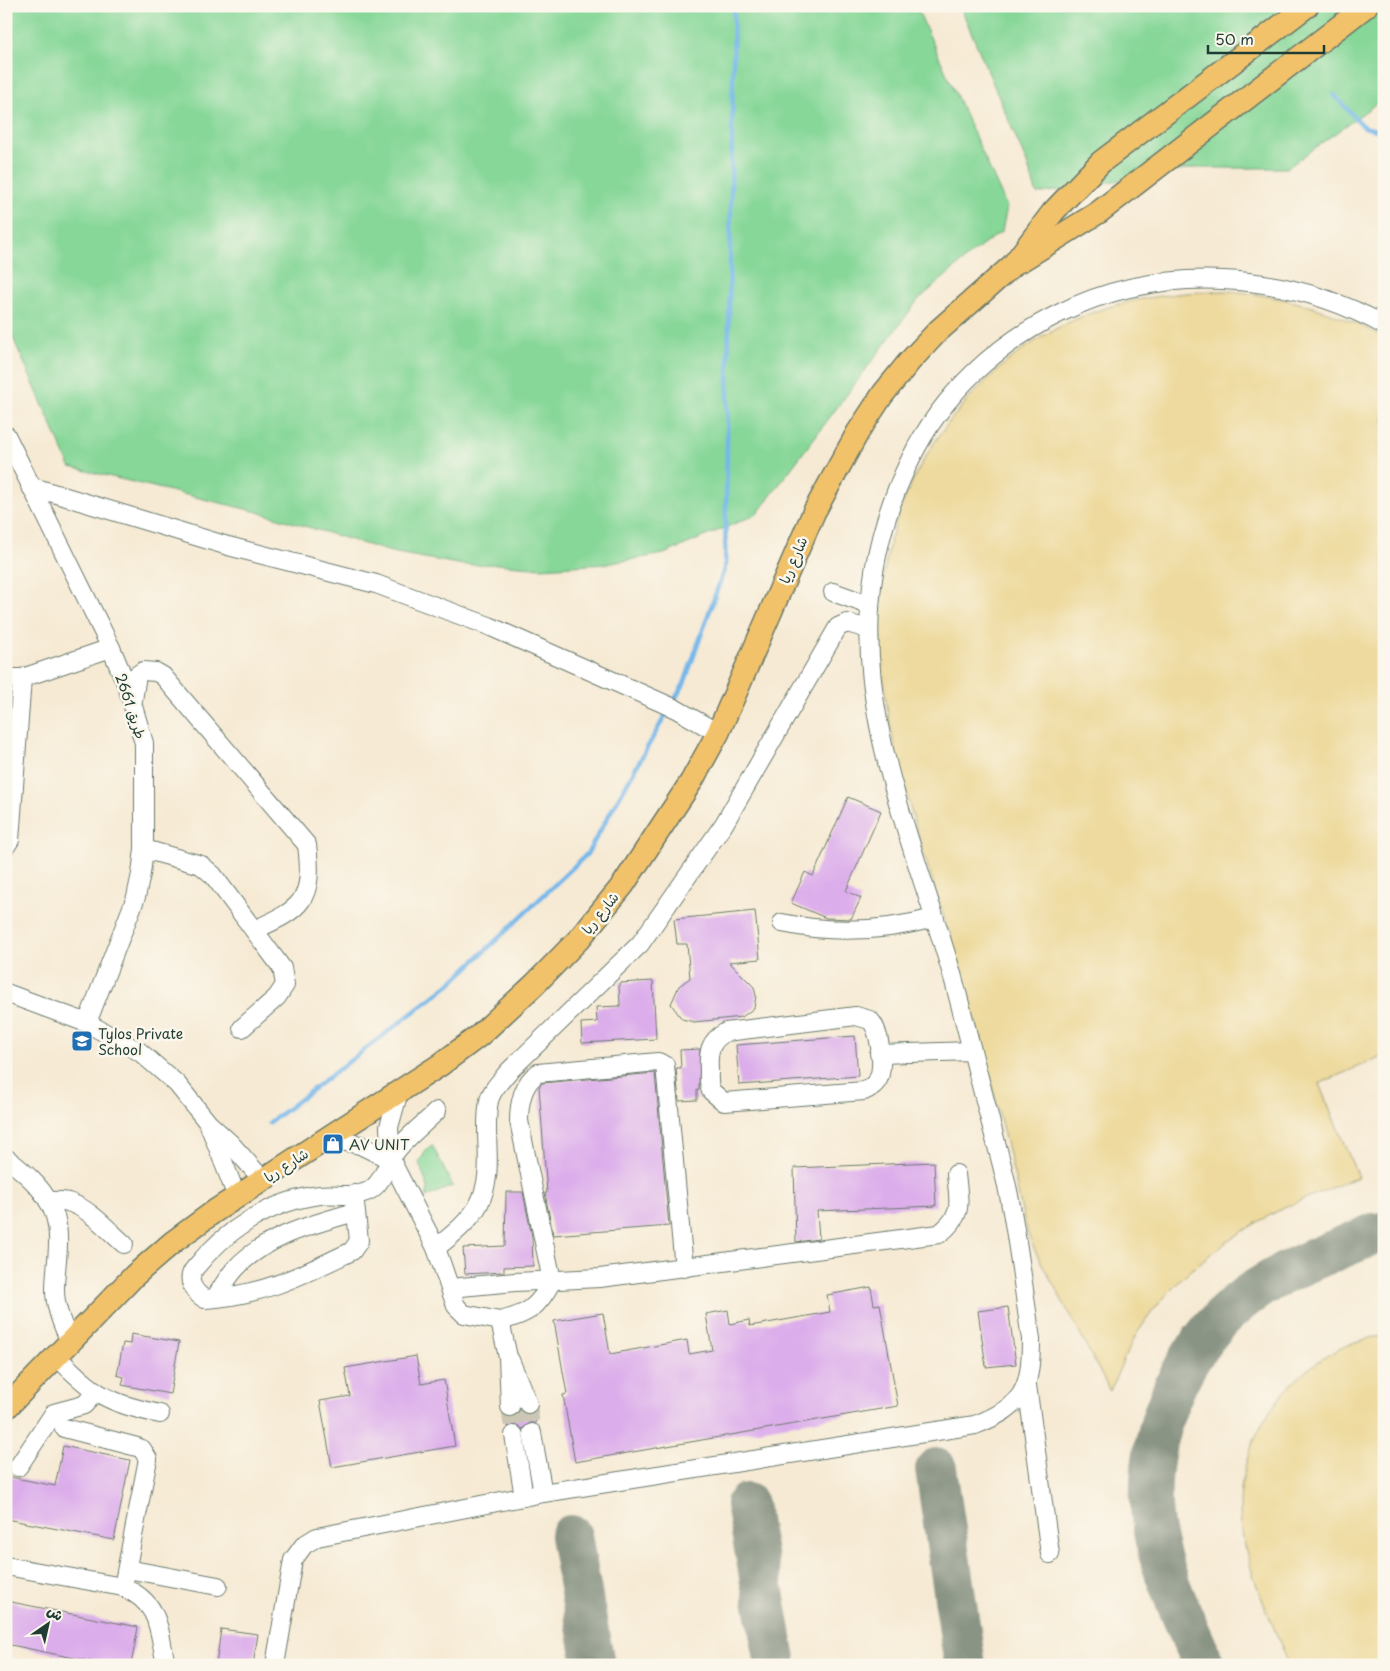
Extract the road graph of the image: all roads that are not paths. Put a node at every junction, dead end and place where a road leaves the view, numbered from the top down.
1 (1307, 6) edge
2 (1366, 6) edge
3 (1013, 265) junction
4 (1384, 325) edge
5 (6, 435) edge
6 (30, 486) junction
7 (833, 592) dead end
8 (869, 606) junction
9 (868, 629) junction
10 (111, 648) junction
11 (14, 678) edge
12 (133, 704) junction
13 (718, 733) junction
14 (6, 846) edge
15 (144, 849) junction
16 (934, 918) junction
17 (782, 923) dead end
18 (254, 930) junction
19 (6, 993) edge
20 (87, 1023) junction
21 (242, 1028) dead end
22 (972, 1051) junction
23 (879, 1054) junction
24 (398, 1095) junction
25 (437, 1111) dead end
26 (209, 1124) junction
27 (327, 1138) junction
28 (6, 1158) edge
29 (391, 1160) junction
30 (956, 1174) dead end
31 (262, 1180) junction
32 (237, 1197) junction
33 (48, 1200) junction
34 (355, 1203) junction
35 (124, 1244) dead end
36 (436, 1248) junction
37 (684, 1268) junction
38 (552, 1281) junction
39 (450, 1288) junction
40 (215, 1298) junction
41 (500, 1321) junction
42 (63, 1349) junction
43 (508, 1357) junction
44 (1027, 1385) junction
45 (95, 1393) junction
46 (528, 1404) tunnel mouth
47 (510, 1407) tunnel mouth
48 (6, 1408) edge
49 (160, 1414) dead end
50 (64, 1428) dead end
51 (532, 1433) tunnel mouth
52 (514, 1436) tunnel mouth
53 (18, 1467) dead end
54 (543, 1493) junction
55 (524, 1496) junction
56 (1050, 1554) dead end
57 (6, 1566) edge
58 (127, 1569) junction
59 (218, 1586) dead end
60 (123, 1587) junction
61 (166, 1665) edge
62 (275, 1665) edge

1 - 3 main road
2 - 3 main road
3 - 13 main road, شارع ريا
4 - 8 street
5 - 6 street, طريق 2661
6 - 10 street, طريق 2661
6 - 13 street
7 - 8 street
8 - 9 street
9 - 16 street
9 - 36 street
10 - 11 street
10 - 12 street, طريق 2661
11 - 14 street
12 - 15 street, طريق 2661
12 - 18 street
13 - 24 main road, شارع ريا
15 - 18 street
15 - 20 street, طريق 2661
16 - 17 street
16 - 22 street
18 - 21 street
19 - 20 street
20 - 26 street
22 - 23 street
22 - 44 street
23 - 23 street
24 - 27 main road, شارع ريا
24 - 29 street
25 - 29 street
26 - 31 street
26 - 32 street
27 - 29 street
27 - 31 main road, شارع ريا
28 - 33 street
29 - 34 street
29 - 36 street
30 - 37 street
31 - 32 main road, شارع ريا
32 - 42 main road, شارع ريا
33 - 35 street
33 - 42 street
34 - 40 street
34 - 40 street
34 - 40 street
36 - 39 street
37 - 38 street
37 - 38 street
38 - 39 street
38 - 41 street
39 - 41 street
41 - 43 street
42 - 45 street
42 - 48 main road, شارع ريا
43 - 46 street
43 - 47 street
44 - 54 street
44 - 56 street
45 - 49 street
45 - 53 street
50 - 58 street
51 - 54 street
52 - 55 street
54 - 55 street
55 - 62 street
57 - 60 street
58 - 59 street
58 - 60 street
60 - 61 street

